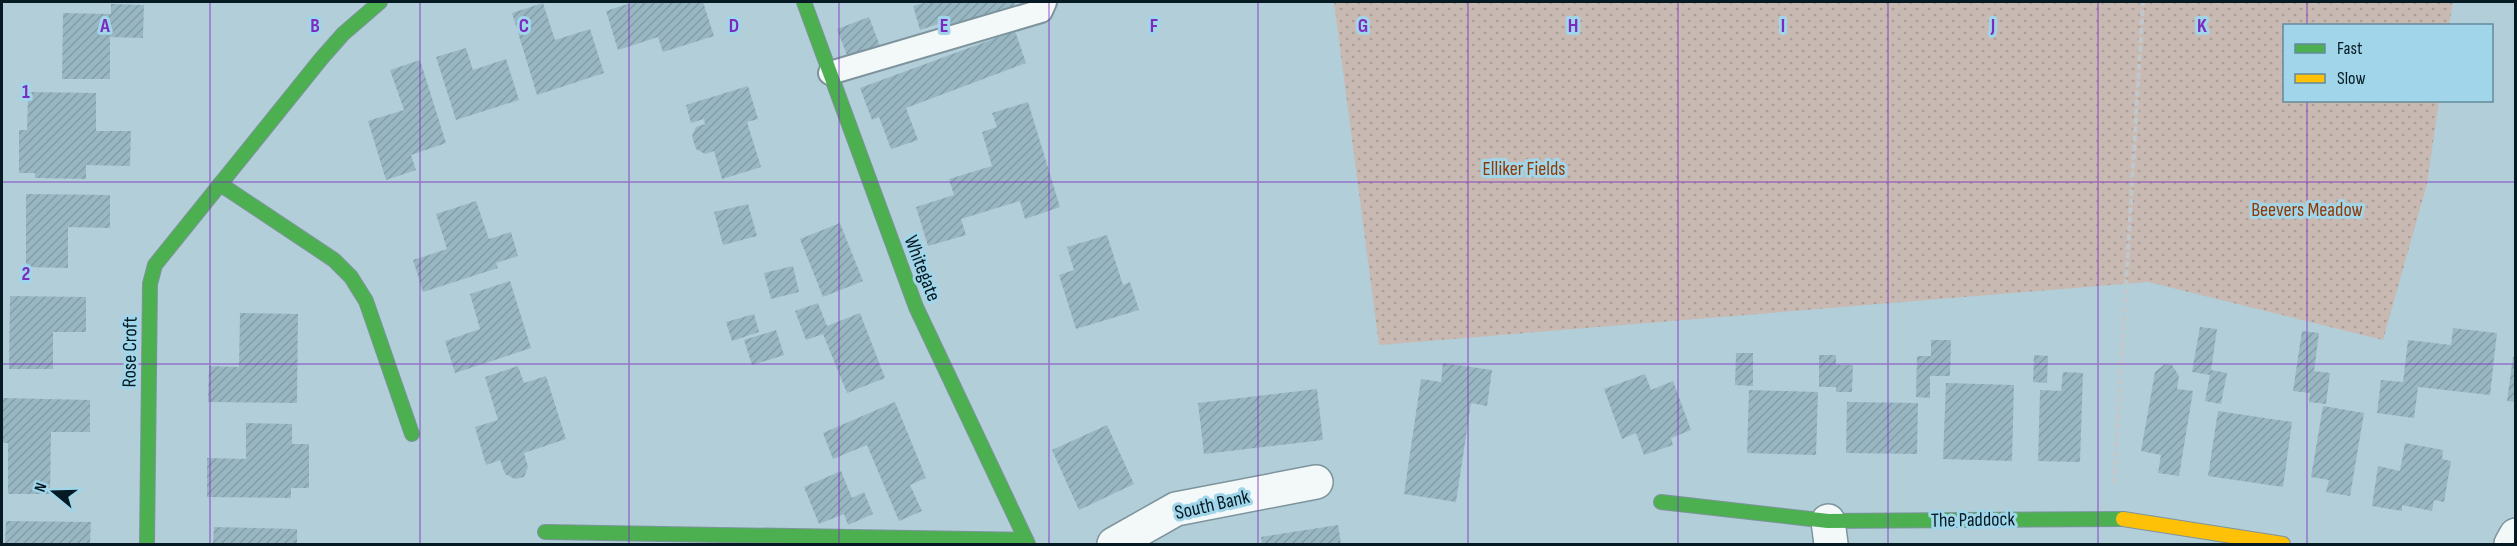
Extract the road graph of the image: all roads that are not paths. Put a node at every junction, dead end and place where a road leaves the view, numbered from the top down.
1 (380, 2) edge
2 (804, 2) edge
3 (1045, 2) edge
4 (830, 73) junction
5 (220, 184) junction
6 (412, 434) dead end
7 (1316, 482) dead end
8 (1661, 502) dead end
9 (545, 532) dead end
10 (1829, 533) edge
11 (2516, 535) edge
12 (1027, 542) edge
13 (147, 544) edge
14 (1114, 544) edge
15 (2283, 544) edge
16 (2511, 544) edge

1 - 5 street, Rose Croft
2 - 4 street, Whitegate
3 - 4 lane
4 - 12 street, Whitegate
5 - 6 street
5 - 13 street, Rose Croft
7 - 14 street, South Bank
8 - 10 street, The Paddock
9 - 12 street, Whitegate
10 - 15 street, The Paddock
11 - 16 street

